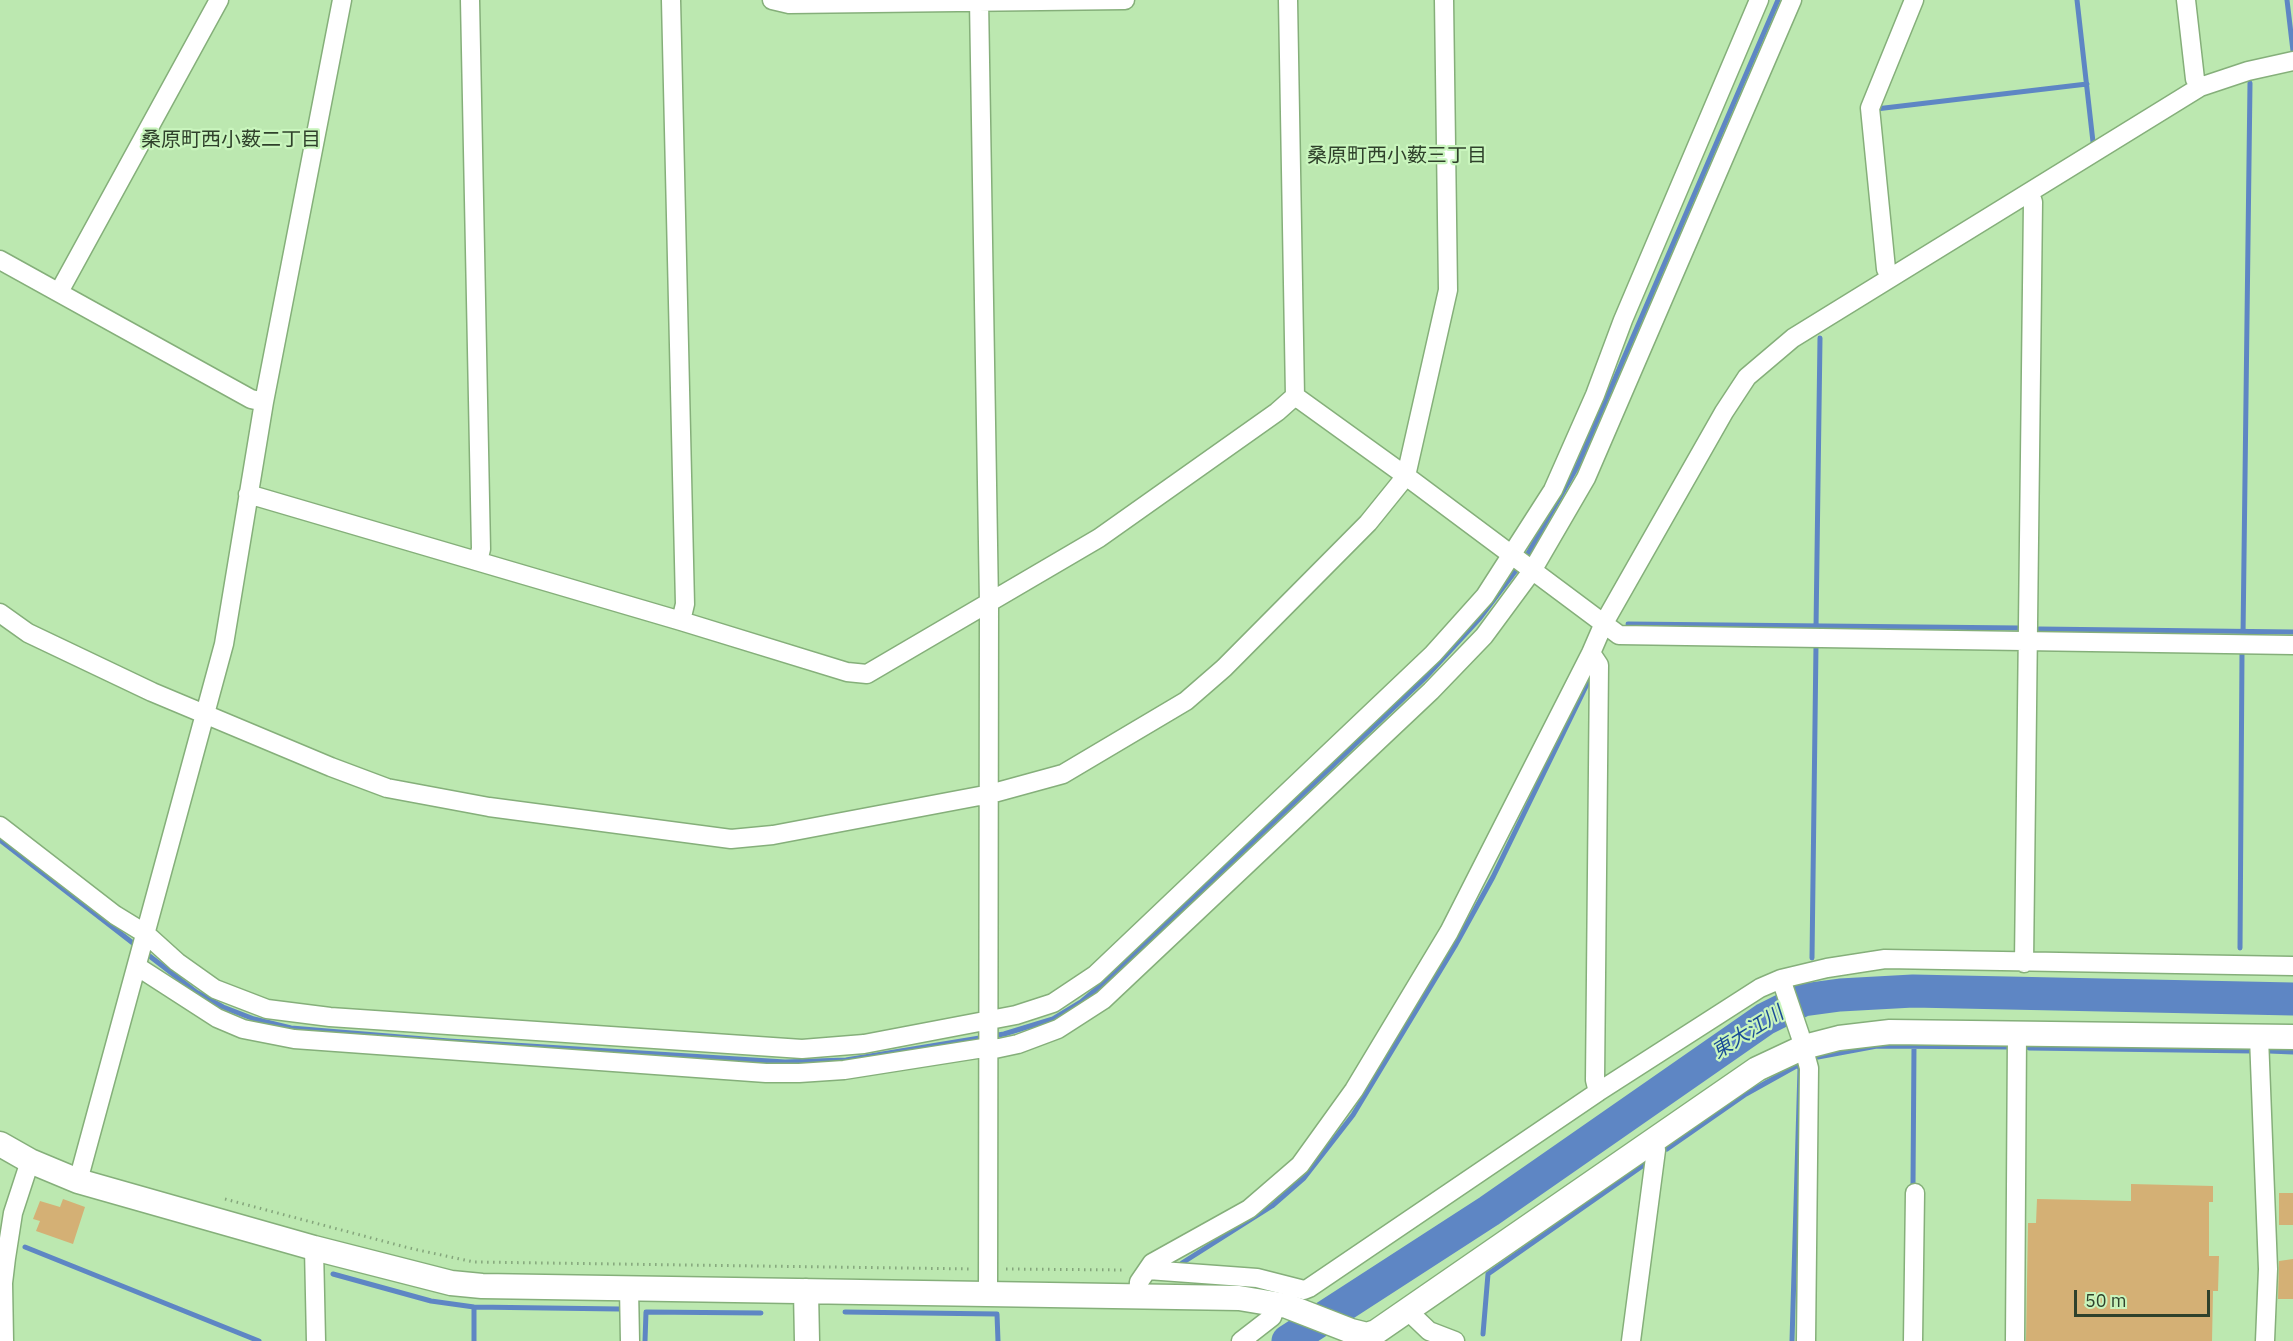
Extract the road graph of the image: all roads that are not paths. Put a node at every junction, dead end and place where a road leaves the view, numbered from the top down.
1 (219, 0) edge
2 (342, 0) edge
3 (470, 0) edge
4 (671, 0) edge
5 (772, 0) edge
6 (1125, 0) edge
7 (1288, 0) edge
8 (1444, 0) edge
9 (1759, 0) edge
10 (1792, 0) edge
11 (1914, 0) edge
12 (2186, 0) edge
13 (980, 1) edge
14 (2293, 61) edge
15 (2200, 87) junction
16 (2030, 193) junction
17 (0, 260) edge
18 (1892, 277) junction
19 (59, 292) junction
20 (1295, 396) junction
21 (264, 402) junction
22 (1406, 476) junction
23 (248, 494) junction
24 (478, 561) junction
25 (1522, 563) junction
26 (990, 603) junction
27 (0, 613) edge
28 (681, 621) junction
29 (1604, 623) junction
30 (2028, 641) junction
31 (2293, 645) edge
32 (1591, 653) junction
33 (205, 715) junction
34 (990, 794) junction
35 (0, 826) edge
36 (145, 938) junction
37 (2024, 963) junction
38 (139, 964) junction
39 (2293, 966) edge
40 (1782, 983) junction
41 (2017, 1034) junction
42 (990, 1037) junction
43 (2259, 1037) junction
44 (2293, 1037) edge
45 (1802, 1041) junction
46 (1598, 1092) junction
47 (1652, 1141) junction
48 (0, 1144) edge
49 (30, 1161) junction
50 (78, 1181) junction
51 (1916, 1193) dead end
52 (315, 1248) junction
53 (1148, 1270) junction
54 (629, 1288) junction
55 (806, 1291) junction
56 (988, 1294) junction
57 (1138, 1296) junction
58 (1282, 1305) junction
59 (1407, 1310) junction
60 (1365, 1338) edge
61 (4, 1341) edge
62 (315, 1341) edge
63 (630, 1341) edge
64 (807, 1341) edge
65 (1241, 1341) edge
66 (1455, 1341) edge
67 (1631, 1341) edge
68 (1806, 1341) edge
69 (1913, 1341) edge
70 (2014, 1341) edge
71 (2265, 1341) edge

1 - 19 street
2 - 21 street
3 - 24 street
4 - 28 street
5 - 13 street
6 - 13 street
7 - 20 street
8 - 22 street
9 - 25 street
10 - 25 street
11 - 18 street
12 - 15 street
13 - 26 street
14 - 15 street
15 - 16 street
16 - 18 street
16 - 30 street
17 - 19 street
18 - 29 street
19 - 21 street
20 - 22 street
20 - 26 street
21 - 23 street
22 - 25 street
22 - 34 street
23 - 24 street
23 - 33 street
24 - 28 street
25 - 29 street
25 - 42 street
25 - 42 street
26 - 28 street
26 - 34 street
27 - 33 street
29 - 30 street
29 - 32 street
30 - 31 street
30 - 37 street
32 - 46 street
32 - 53 street
33 - 34 street
33 - 36 street
34 - 42 street
35 - 36 street
36 - 38 street
36 - 42 street
37 - 39 street
37 - 40 street
38 - 42 street
38 - 50 street
40 - 45 street
40 - 46 street
41 - 43 street
41 - 45 street
41 - 70 street
42 - 56 street
43 - 44 street
43 - 71 street
45 - 47 street
45 - 68 street
46 - 53 street
47 - 59 street
47 - 67 street
48 - 49 street
49 - 50 street
49 - 61 street
50 - 52 street
51 - 69 street
52 - 54 street
52 - 62 street
53 - 57 street
54 - 55 street
54 - 63 street
55 - 56 street
55 - 64 street
56 - 57 street
57 - 58 street
58 - 60 street
58 - 65 street
59 - 60 street
59 - 66 street

